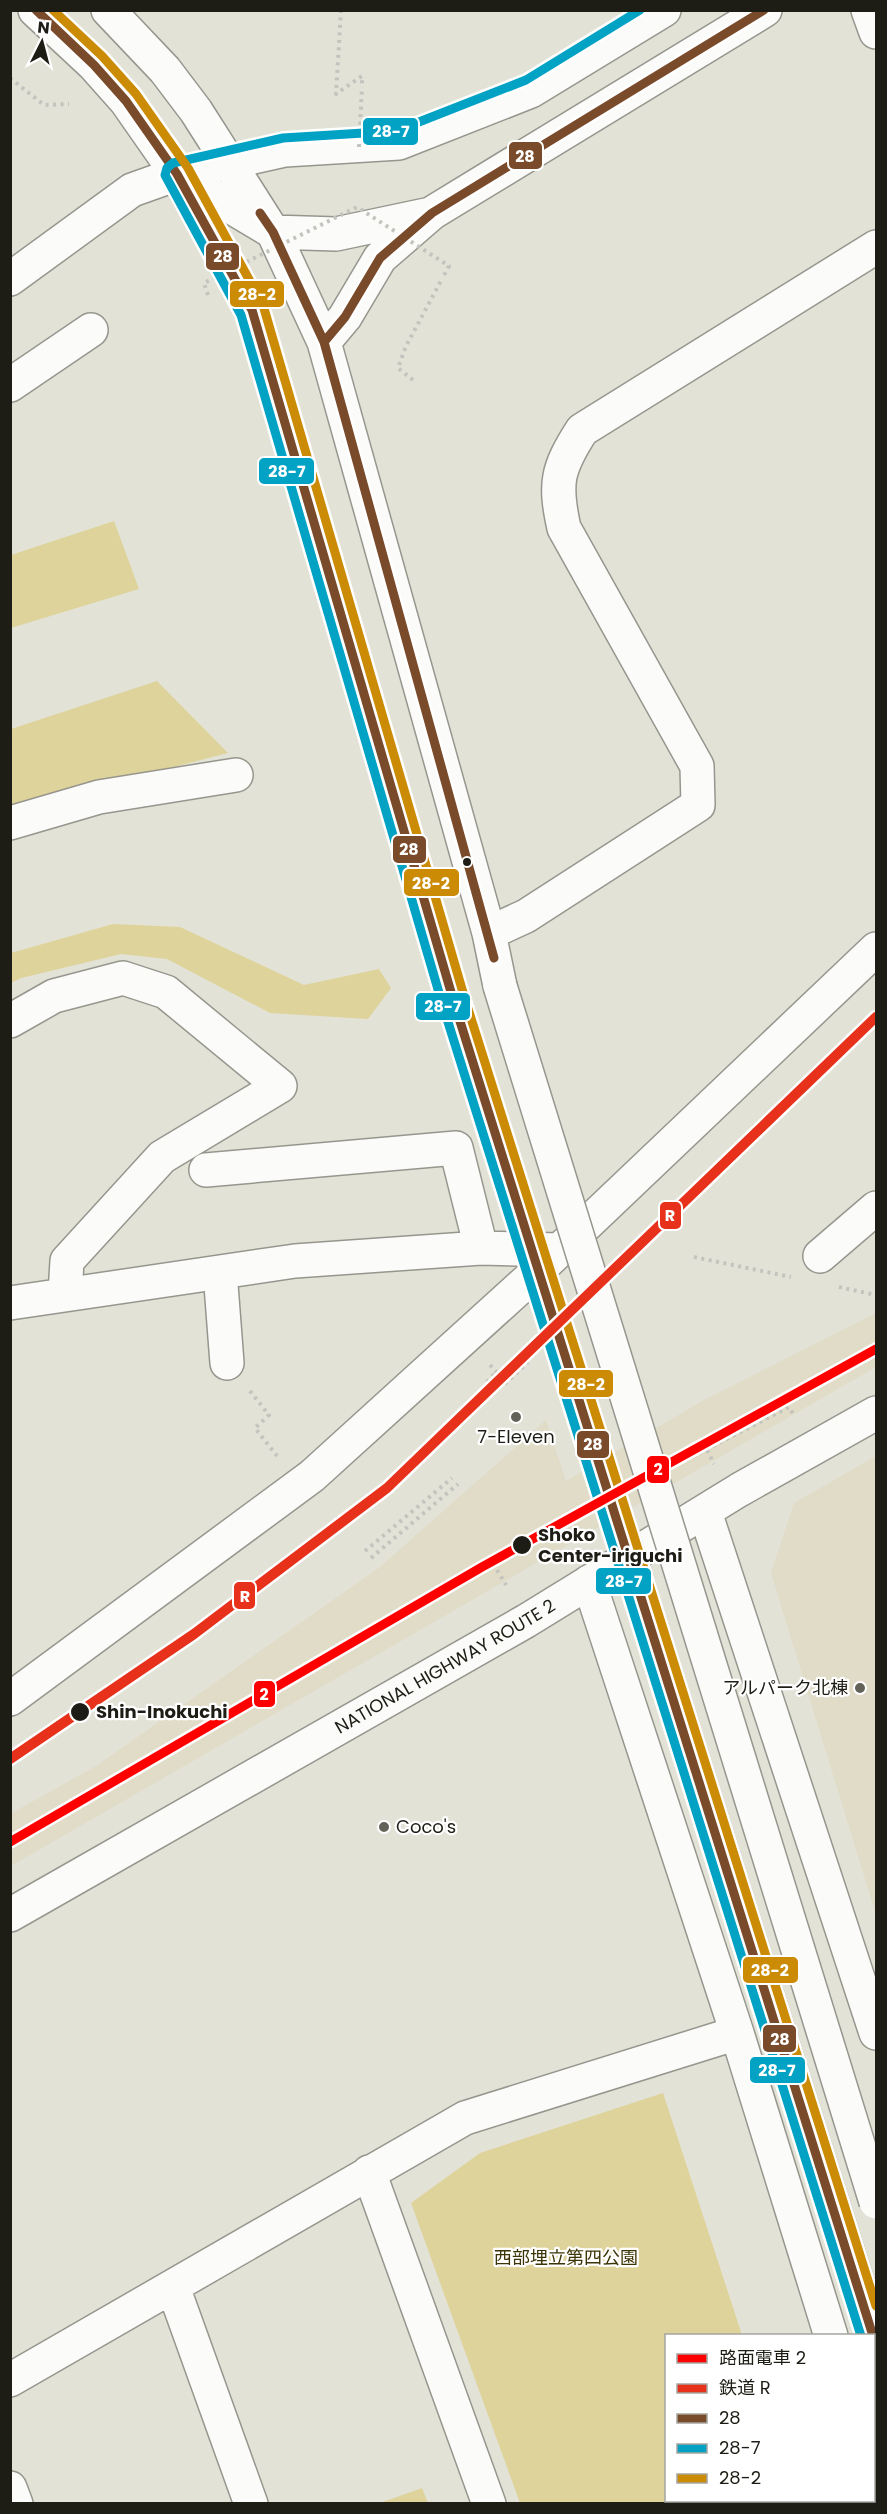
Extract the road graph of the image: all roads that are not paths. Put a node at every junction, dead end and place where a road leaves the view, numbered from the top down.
1 (35, 10) edge
2 (108, 10) edge
3 (664, 10) edge
4 (765, 10) edge
5 (868, 10) edge
6 (876, 32) edge
7 (228, 161) junction
8 (177, 174) junction
9 (432, 213) junction
10 (273, 232) junction
11 (876, 247) edge
12 (10, 279) edge
13 (91, 330) dead end
14 (324, 342) junction
15 (10, 385) edge
16 (237, 775) dead end
17 (10, 823) edge
18 (489, 933) junction
19 (876, 949) edge
20 (10, 1021) edge
21 (207, 1170) dead end
22 (876, 1208) edge
23 (481, 1248) junction
24 (560, 1250) junction
25 (820, 1256) dead end
26 (220, 1272) junction
27 (65, 1294) junction
28 (10, 1303) edge
29 (227, 1363) road end
30 (876, 1413) edge
31 (705, 1512) junction
32 (590, 1582) junction
33 (10, 1699) edge
34 (10, 1915) edge
35 (869, 1984) edge
36 (737, 2033) junction
37 (876, 2033) edge
38 (369, 2172) junction
39 (876, 2202) edge
40 (173, 2287) junction
41 (830, 2334) edge
42 (873, 2334) edge
43 (10, 2380) edge
44 (10, 2488) edge
45 (16, 2504) edge
46 (251, 2504) edge
47 (489, 2504) edge

1 - 8 main road
2 - 7 main road
3 - 7 main road
4 - 9 main road
5 - 6 main road
7 - 8 main road
7 - 10 main road
8 - 10 main road
8 - 12 main road
8 - 42 main road, bridge
9 - 10 main road
9 - 14 main road
10 - 14 main road
11 - 18 main road
13 - 15 main road
14 - 18 main road
16 - 17 main road
18 - 39 main road, bridge
19 - 24 main road
20 - 27 main road
21 - 23 main road
22 - 25 main road
23 - 24 main road
23 - 26 main road
24 - 33 main road
26 - 27 main road
26 - 29 main road
27 - 28 main road
30 - 31 main road, NATIONAL HIGHWAY ROUTE 2
31 - 32 main road, NATIONAL HIGHWAY ROUTE 2
31 - 35 main road
32 - 34 main road, NATIONAL HIGHWAY ROUTE 2
32 - 36 main road
35 - 37 main road
36 - 38 main road
36 - 41 main road
38 - 40 main road
38 - 47 main road
40 - 43 main road
40 - 46 main road
44 - 45 main road

